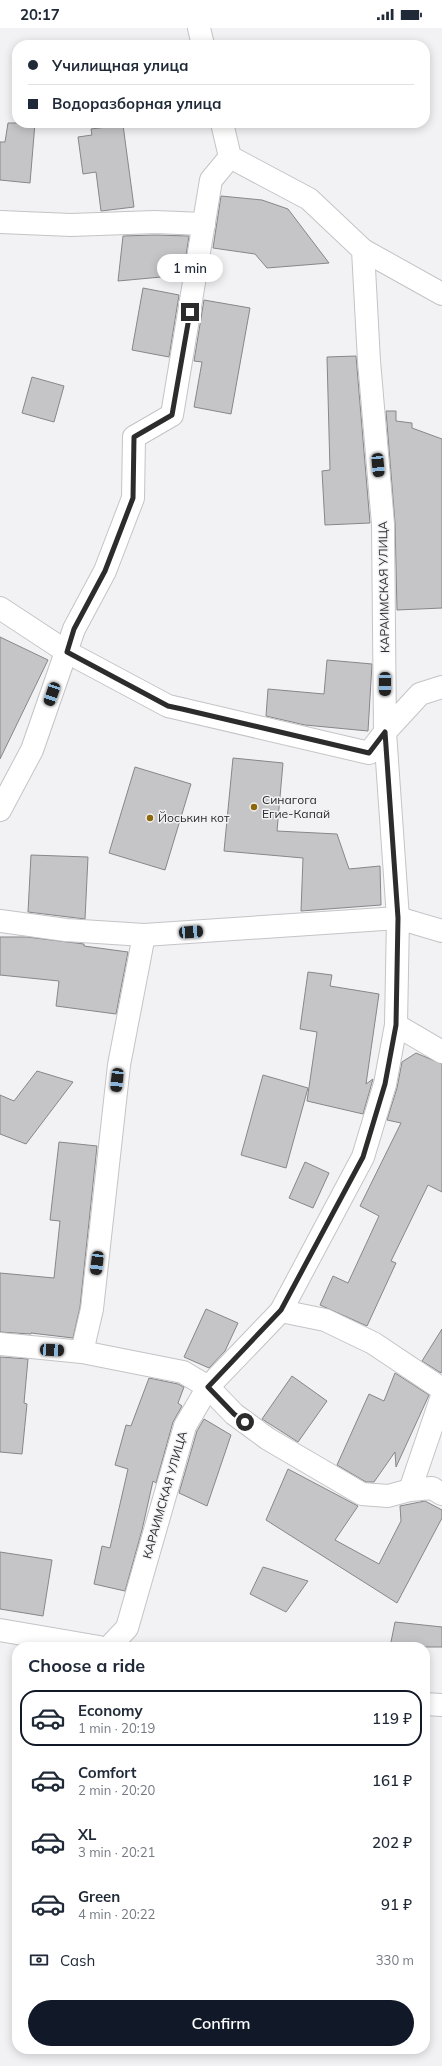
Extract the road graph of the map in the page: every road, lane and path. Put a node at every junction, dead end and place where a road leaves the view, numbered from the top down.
1 (199, 28) edge
2 (202, 40) edge
3 (223, 128) edge
4 (230, 157) junction
5 (0, 222) edge
6 (204, 224) junction
7 (363, 250) junction
8 (442, 294) edge
9 (0, 608) edge
10 (67, 652) junction
11 (442, 687) edge
12 (385, 732) junction
13 (0, 810) edge
14 (398, 918) junction
15 (0, 921) edge
16 (442, 931) edge
17 (144, 935) junction
18 (396, 1025) junction
19 (442, 1052) edge
20 (281, 1310) junction
21 (0, 1344) edge
22 (82, 1352) junction
23 (208, 1387) junction
24 (442, 1390) edge
25 (442, 1396) edge
26 (410, 1490) junction
27 (442, 1494) edge
28 (0, 1630) edge
29 (70, 1642) edge
30 (114, 1642) edge
31 (430, 1704) edge
32 (442, 1705) edge

1 - 2 street
3 - 4 street
4 - 6 street
4 - 7 street
5 - 6 street
6 - 10 street
7 - 8 street
7 - 12 street, КАРАИМСКАЯ УЛИЦА
9 - 10 street
10 - 12 street
10 - 13 street
11 - 12 street
12 - 14 street, КАРАИМСКАЯ УЛИЦА
14 - 16 street
14 - 17 street
14 - 18 street, КАРАИМСКАЯ УЛИЦА
15 - 17 street
17 - 22 street
18 - 19 street
18 - 20 street, КАРАИМСКАЯ УЛИЦА
20 - 23 street, КАРАИМСКАЯ УЛИЦА
20 - 24 street
21 - 22 street
22 - 23 street
23 - 26 street
23 - 30 street, КАРАИМСКАЯ УЛИЦА
25 - 26 street
26 - 27 street
28 - 29 street
31 - 32 street

